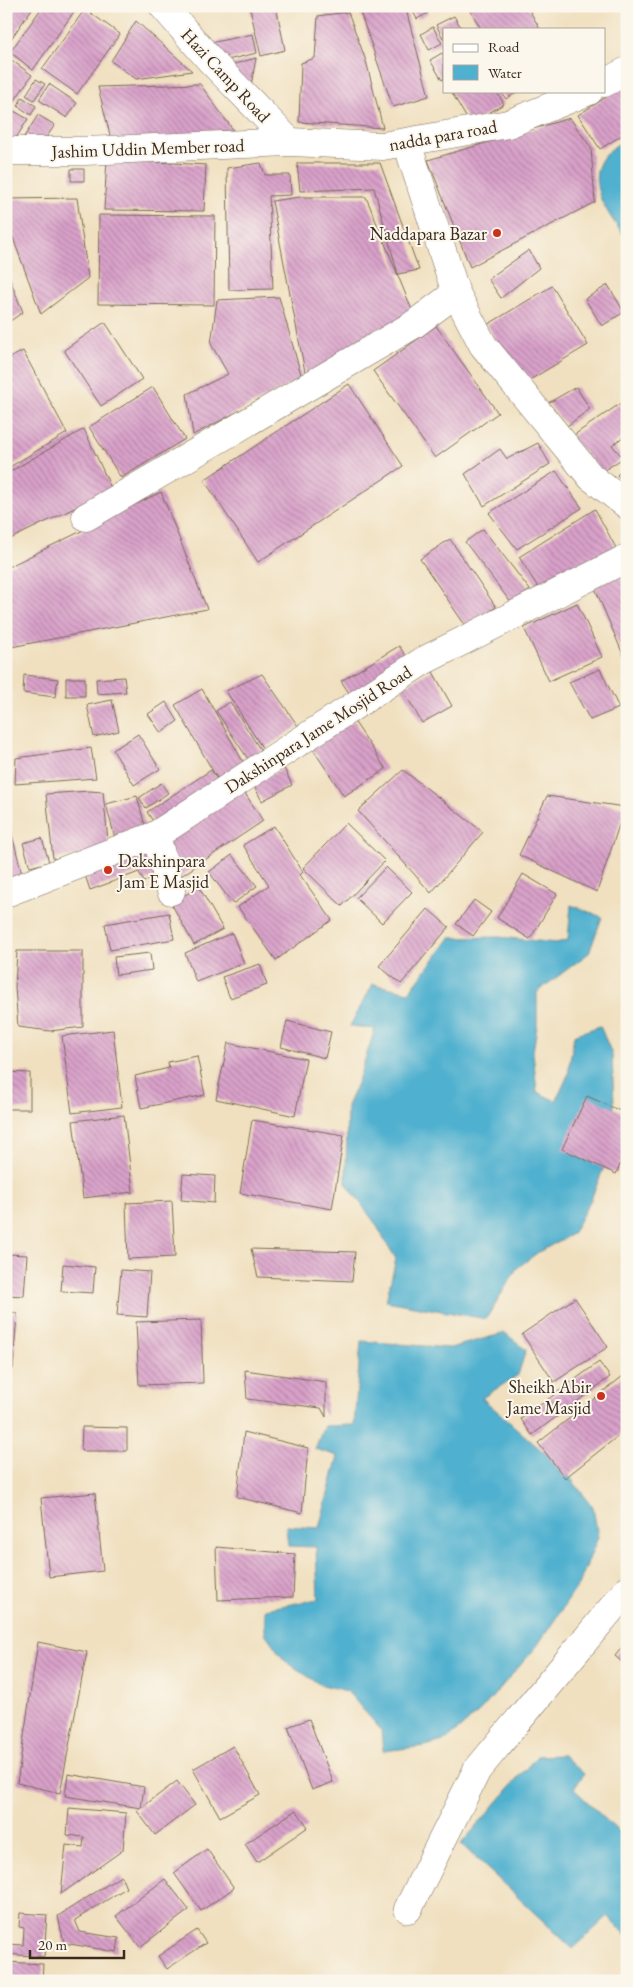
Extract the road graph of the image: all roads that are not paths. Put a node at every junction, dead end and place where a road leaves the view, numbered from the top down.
1 (163, 6) edge
2 (627, 71) edge
3 (606, 82) edge
4 (587, 92) edge
5 (290, 142) junction
6 (407, 143) junction
7 (6, 151) edge
8 (456, 293) junction
9 (627, 505) edge
10 (86, 517) dead end
11 (627, 558) edge
12 (156, 835) junction
13 (171, 891) dead end
14 (6, 893) edge
15 (627, 1590) edge
16 (408, 1909) dead end

1 - 5 street, Hazi Camp Road
2 - 3 street
4 - 6 street, nadda para road
5 - 6 street, nadda para road
5 - 7 street, Jashim Uddin Member road
6 - 8 street
8 - 9 street
8 - 10 street
11 - 12 street, Dakshinpara Jame Mosjid Road
12 - 13 street
12 - 14 street, Dakshinpara Jame Mosjid Road
15 - 16 street

